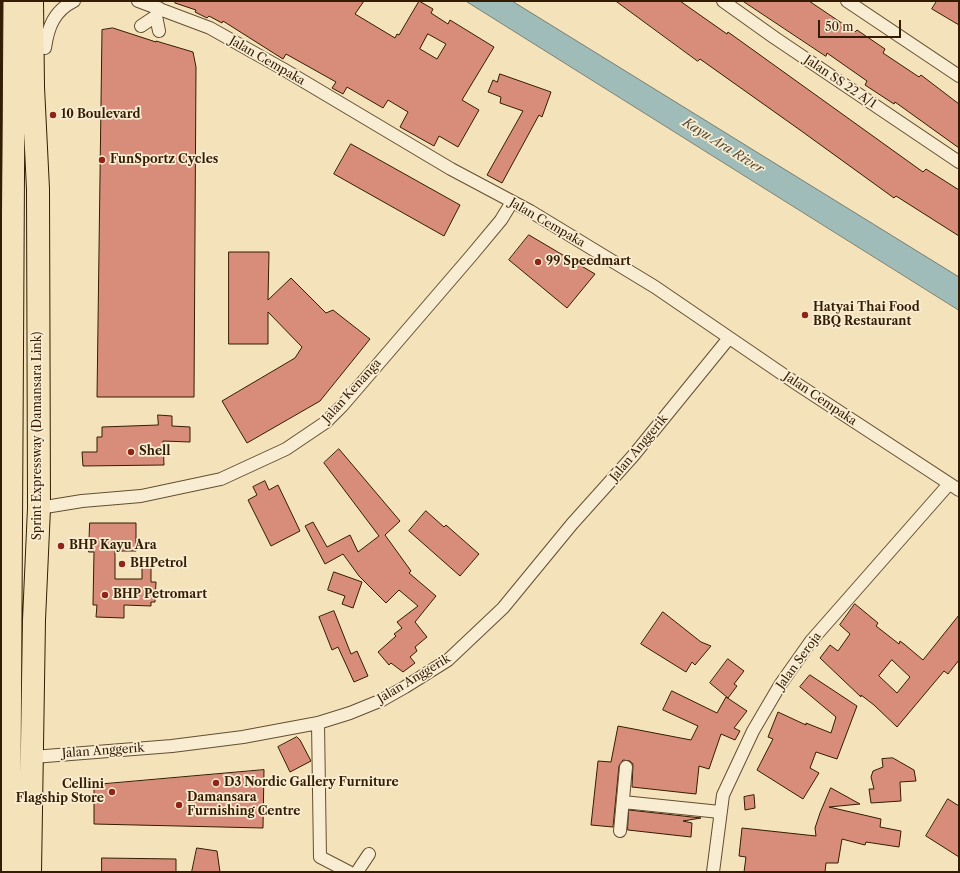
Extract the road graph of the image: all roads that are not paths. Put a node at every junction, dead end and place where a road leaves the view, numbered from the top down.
1 (14, 1) edge
2 (32, 1) edge
3 (44, 1) edge
4 (74, 1) edge
5 (138, 1) edge
6 (723, 1) edge
7 (847, 1) edge
8 (158, 12) junction
9 (141, 26) dead end
10 (159, 31) dead end
11 (45, 48) junction
12 (959, 76) edge
13 (16, 84) edge
14 (959, 162) edge
15 (38, 189) junction
16 (512, 202) junction
17 (11, 331) junction
18 (729, 338) junction
19 (1, 383) edge
20 (954, 487) edge
21 (39, 508) junction
22 (6, 650) edge
23 (318, 723) junction
24 (33, 757) junction
25 (626, 767) dead end
26 (623, 802) junction
27 (720, 812) junction
28 (620, 831) dead end
29 (369, 854) dead end
30 (9, 872) edge
31 (30, 872) edge
32 (349, 872) edge
33 (357, 872) edge
34 (713, 872) edge

1 - 13 highway, Sprint Expressway (Damansara Link)
2 - 13 highway, Sprint Expressway (Damansara Link)
3 - 11 highway
4 - 11 street
5 - 8 street, Jalan Cempaka
6 - 14 street, Jalan SS 22 A/1
7 - 12 street
8 - 9 street
8 - 10 street
8 - 16 street, Jalan Cempaka
11 - 15 highway
13 - 15 highway, Sprint Expressway (Damansara Link)
13 - 17 highway
15 - 21 highway, Sprint Expressway (Damansara Link)
16 - 18 street, Jalan Cempaka
16 - 21 street, Jalan Kenanga
17 - 19 highway
17 - 22 highway
18 - 20 street, Jalan Cempaka
18 - 23 street, Jalan Anggerik
20 - 27 street, Jalan Seroja
21 - 24 highway, Sprint Expressway (Damansara Link)
22 - 30 highway
23 - 24 street, Jalan Anggerik
23 - 32 street
24 - 31 highway, Sprint Expressway (Damansara Link)
25 - 26 street
26 - 27 street
26 - 28 street
27 - 34 street, Jalan Seroja
29 - 33 street

